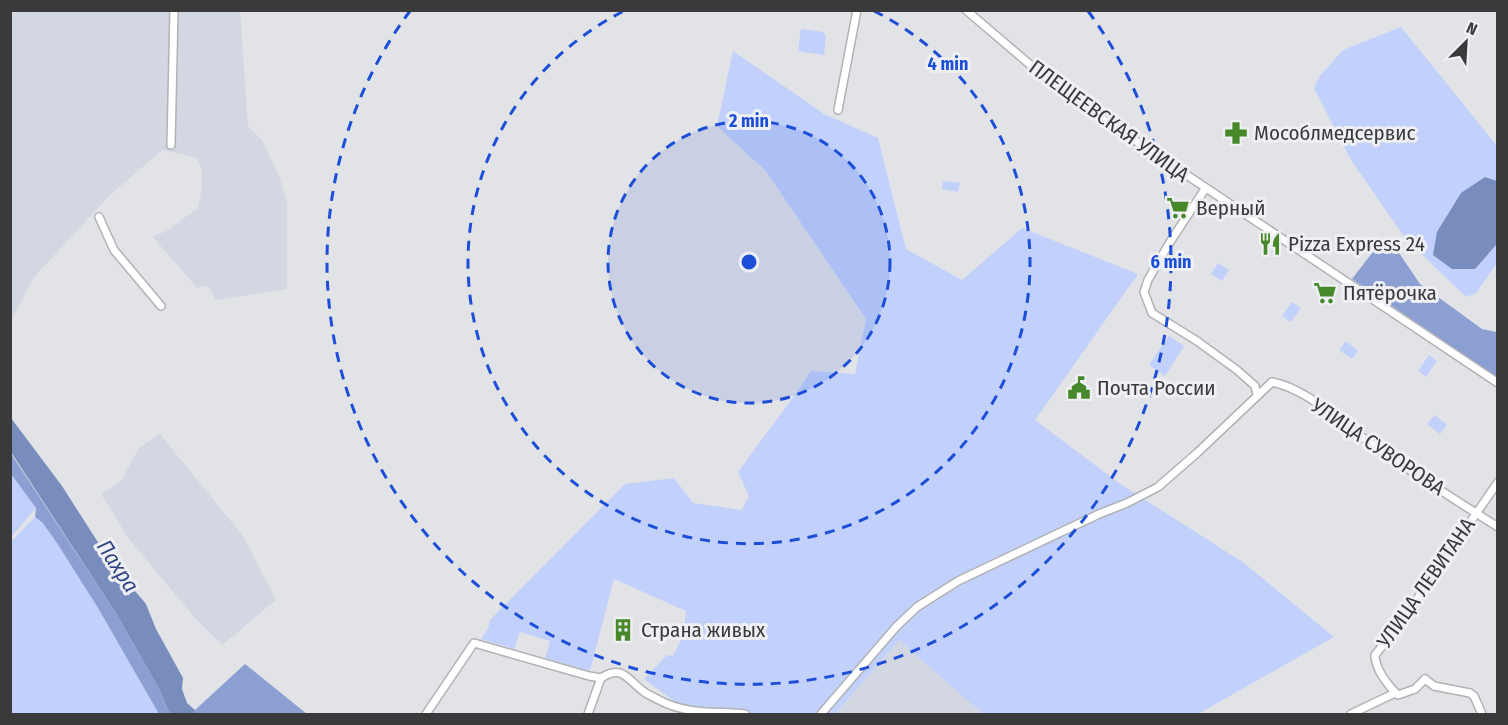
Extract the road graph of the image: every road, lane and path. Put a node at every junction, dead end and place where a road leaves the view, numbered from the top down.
1 (174, 10) edge
2 (857, 10) edge
3 (966, 10) edge
4 (838, 111) dead end
5 (171, 145) dead end
6 (1205, 189) junction
7 (99, 218) dead end
8 (161, 306) dead end
9 (1497, 383) edge
10 (1257, 394) junction
11 (1497, 482) edge
12 (1476, 513) junction
13 (1497, 527) edge
14 (601, 678) junction
15 (1395, 693) junction
16 (426, 714) edge
17 (588, 714) edge
18 (745, 714) edge
19 (821, 714) edge
20 (1352, 714) edge
21 (1482, 714) edge

1 - 5 street
2 - 4 street
3 - 6 street, ПЛЕЩЕЕВСКАЯ УЛИЦА
6 - 9 street, ПЛЕЩЕЕВСКАЯ УЛИЦА
6 - 10 street
7 - 8 street
10 - 12 street, УЛИЦА СУВОРОВА
10 - 19 street
11 - 12 street, УЛИЦА ЛЕВИТАНА
12 - 13 street, УЛИЦА СУВОРОВА
12 - 15 street, УЛИЦА ЛЕВИТАНА
14 - 16 street
14 - 17 street
14 - 18 street
15 - 20 street
15 - 21 street

